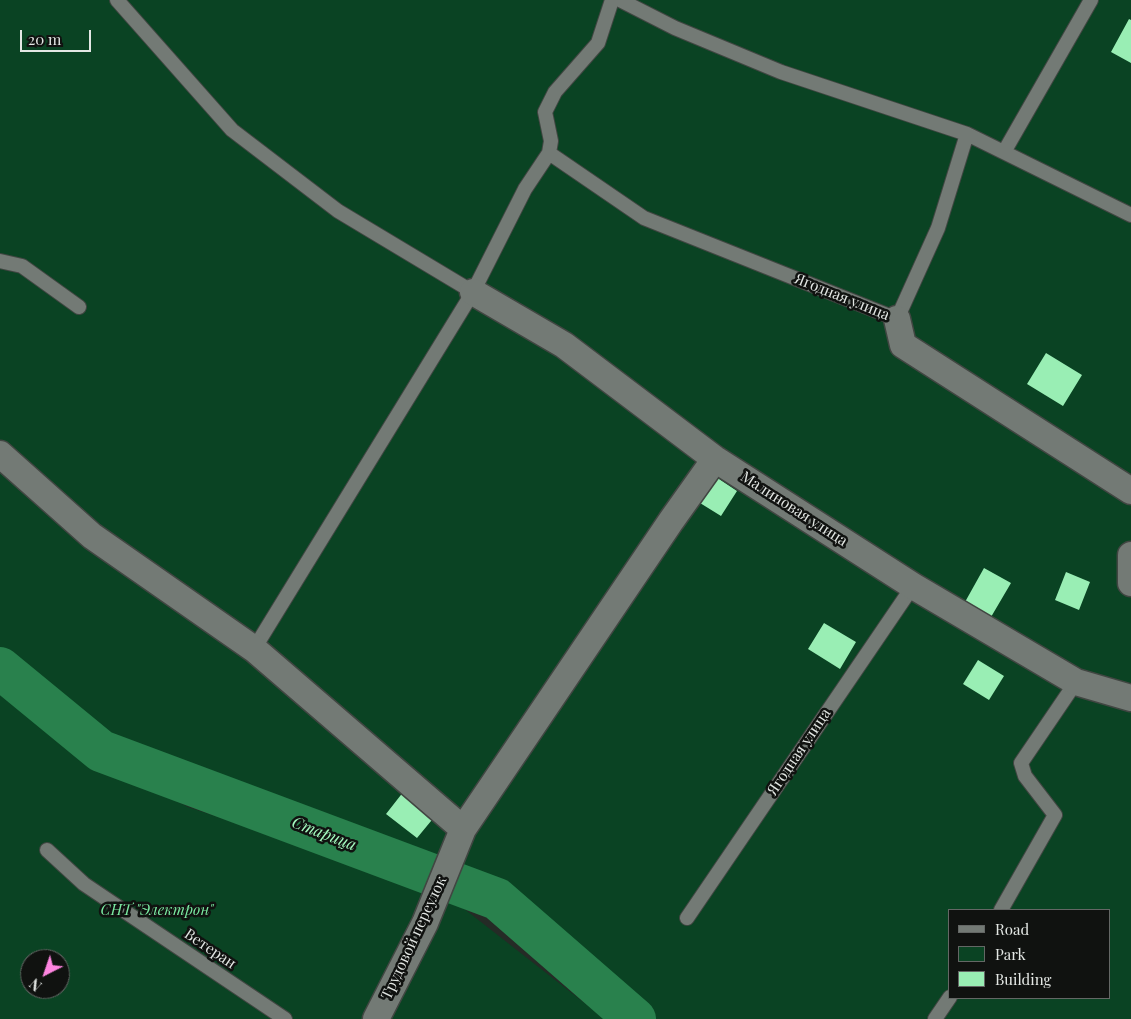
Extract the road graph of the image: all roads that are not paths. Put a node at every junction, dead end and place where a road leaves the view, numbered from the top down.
1 (117, 0) edge
2 (612, 0) edge
3 (620, 0) edge
4 (1091, 0) edge
5 (967, 134) junction
6 (1004, 152) junction
7 (549, 153) junction
8 (1131, 215) edge
9 (0, 261) edge
10 (473, 292) junction
11 (78, 307) dead end
12 (897, 318) junction
13 (0, 454) edge
14 (715, 459) junction
15 (1131, 491) edge
16 (1131, 555) edge
17 (1131, 582) edge
18 (913, 586) junction
19 (254, 649) junction
20 (1076, 682) junction
21 (1126, 692) edge
22 (463, 830) junction
23 (47, 850) dead end
24 (1002, 909) edge
25 (687, 918) dead end
26 (949, 999) edge
27 (285, 1019) edge
28 (376, 1019) edge
29 (935, 1019) edge

1 - 10 lane
2 - 7 lane
3 - 5 lane
4 - 6 lane
5 - 6 lane
5 - 12 lane
6 - 8 lane
7 - 10 lane
7 - 12 lane, Ягодная улица
9 - 11 lane
10 - 14 street, Малиновая улица
10 - 19 lane
12 - 15 street, Ягодная улица
13 - 19 street
14 - 18 street, Малиновая улица
14 - 22 street, Трудовой переулок
16 - 17 street
18 - 20 street, Малиновая улица
18 - 25 lane, Ягодная улица
19 - 22 street
20 - 21 street, Малиновая улица
20 - 24 lane
22 - 28 street, Трудовой переулок
23 - 27 lane, Ветеран
26 - 29 lane

